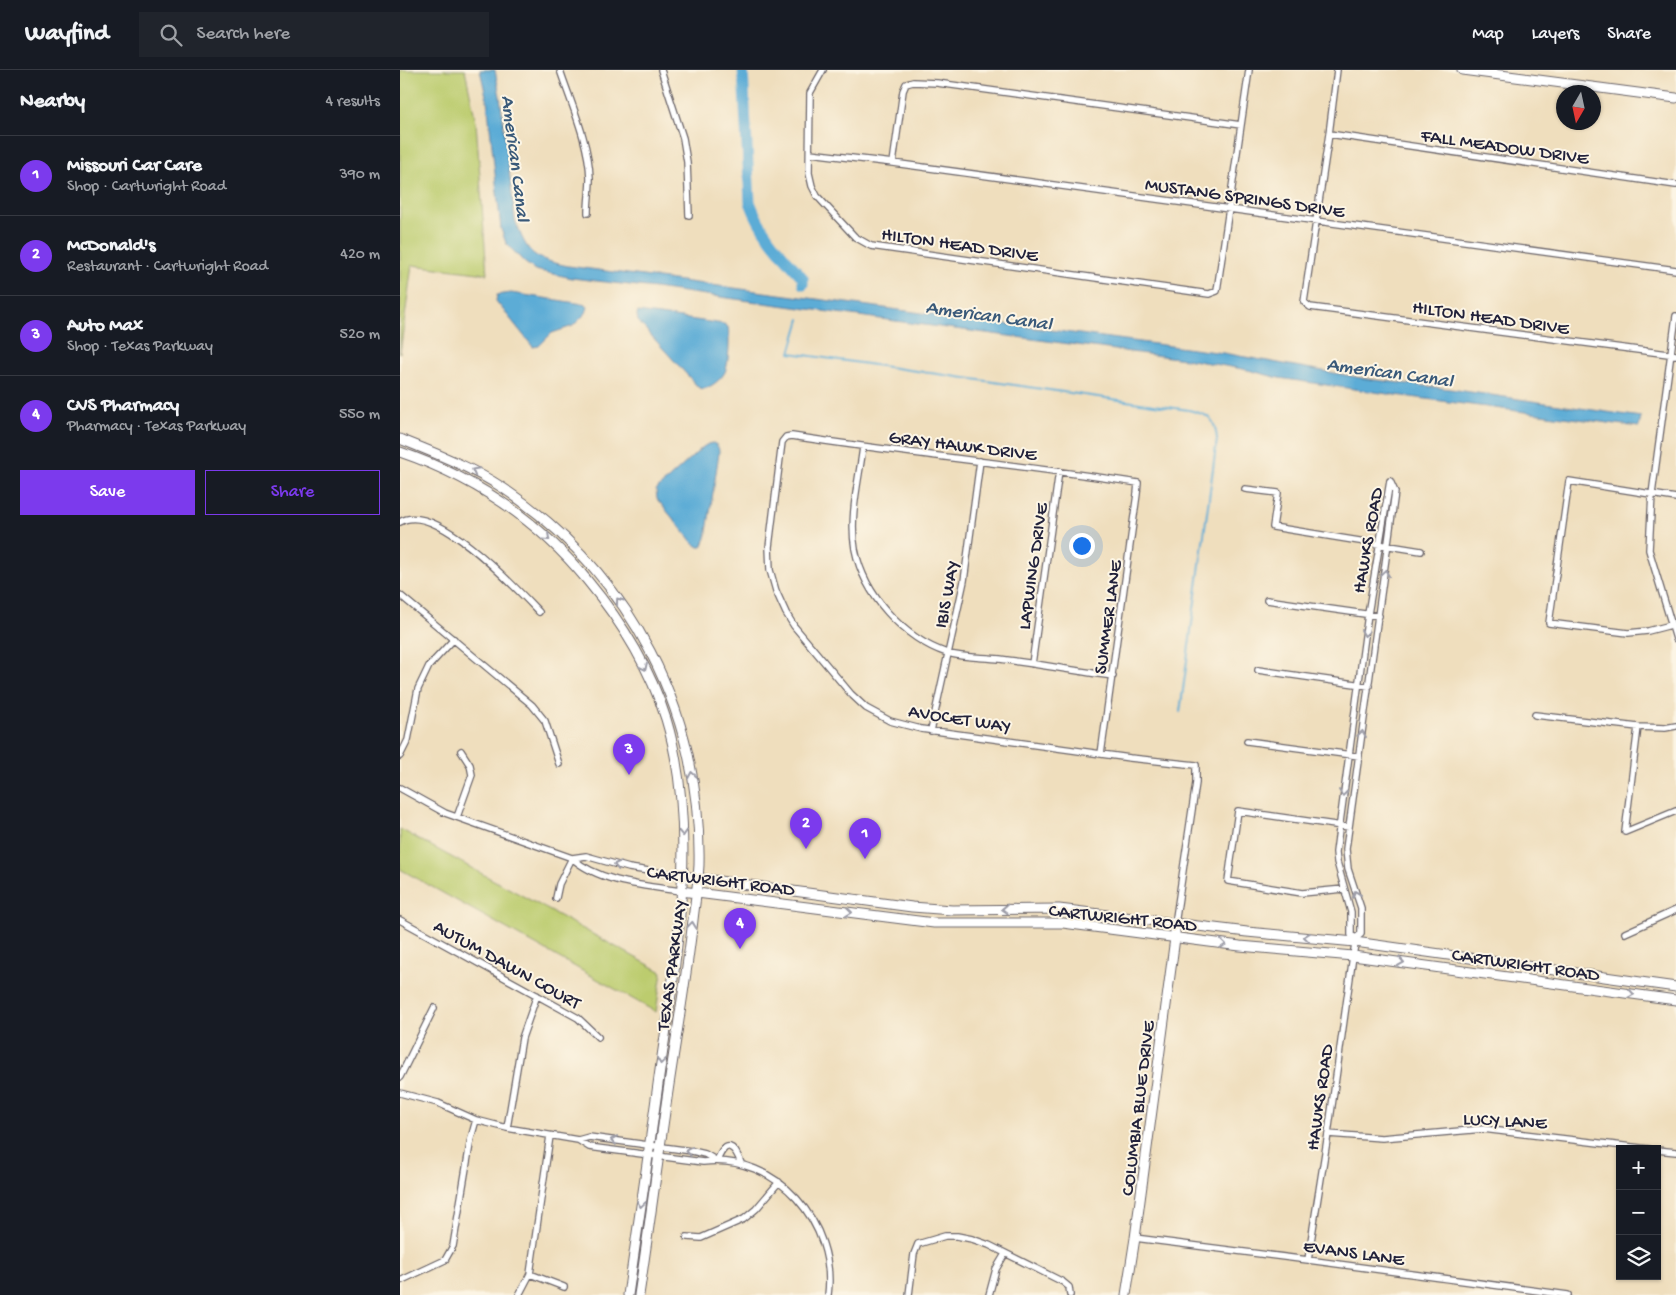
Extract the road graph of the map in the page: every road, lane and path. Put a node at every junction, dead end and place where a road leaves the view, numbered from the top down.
1 (560, 70) edge
2 (661, 70) edge
3 (823, 70) edge
4 (1248, 70) edge
5 (1337, 70) edge
6 (1462, 70) edge
7 (1676, 98) edge
8 (1241, 125) junction
9 (1329, 134) junction
10 (810, 153) junction
11 (893, 163) junction
12 (1676, 185) edge
13 (1229, 209) junction
14 (588, 213) dead end
15 (689, 215) dead end
16 (1315, 221) junction
17 (1676, 270) edge
18 (1676, 316) edge
19 (1673, 355) edge
20 (786, 437) joint
21 (400, 439) edge
22 (863, 447) junction
23 (400, 452) edge
24 (980, 461) junction
25 (1059, 471) junction
26 (1138, 483) joint
27 (1245, 489) dead end
28 (1652, 494) junction
29 (1676, 498) edge
30 (400, 522) edge
31 (1378, 545) junction
32 (1388, 547) junction
33 (1421, 551) dead end
34 (400, 595) edge
35 (1267, 600) dead end
36 (539, 612) dead end
37 (1368, 614) junction
38 (1379, 616) junction
39 (1671, 625) junction
40 (454, 639) junction
41 (1676, 640) edge
42 (948, 653) junction
43 (1032, 664) junction
44 (1258, 670) dead end
45 (1113, 676) junction
46 (1358, 684) junction
47 (1369, 686) junction
48 (1535, 715) dead end
49 (1676, 726) edge
50 (1638, 727) junction
51 (931, 730) junction
52 (1247, 741) dead end
53 (461, 752) dead end
54 (1101, 754) junction
55 (1348, 754) junction
56 (400, 756) edge
57 (1359, 756) junction
58 (559, 764) dead end
59 (400, 788) edge
60 (1676, 811) edge
61 (457, 817) junction
62 (1339, 825) junction
63 (1349, 827) junction
64 (572, 858) junction
65 (682, 876) junction
66 (698, 878) junction
67 (1344, 889) junction
68 (681, 891) junction
69 (696, 892) junction
70 (830, 896) junction
71 (556, 898) dead end
72 (912, 907) junction
73 (1027, 908) junction
74 (829, 910) junction
75 (1676, 910) edge
76 (400, 920) edge
77 (911, 920) junction
78 (1027, 922) junction
79 (1175, 924) junction
80 (1625, 933) dead end
81 (1175, 938) junction
82 (1355, 940) junction
83 (1353, 956) junction
84 (1553, 968) junction
85 (1552, 983) junction
86 (1676, 986) edge
87 (537, 996) junction
88 (1676, 1000) edge
89 (434, 1008) dead end
90 (598, 1037) dead end
91 (400, 1077) edge
92 (400, 1093) edge
93 (476, 1120) junction
94 (507, 1128) junction
95 (1328, 1134) junction
96 (550, 1136) junction
97 (578, 1140) junction
98 (1617, 1145) edge
99 (650, 1146) junction
100 (660, 1147) junction
101 (1661, 1150) edge
102 (1676, 1152) edge
103 (648, 1156) junction
104 (659, 1157) junction
105 (716, 1161) junction
106 (741, 1164) junction
107 (779, 1182) junction
108 (686, 1237) dead end
109 (1135, 1238) junction
110 (1005, 1254) junction
111 (1308, 1260) junction
112 (530, 1274) junction
113 (400, 1281) edge
114 (564, 1287) dead end
115 (519, 1295) edge
116 (628, 1295) edge
117 (639, 1295) edge
118 (828, 1295) edge
119 (909, 1295) edge
120 (989, 1295) edge
121 (1070, 1295) edge
122 (1126, 1295) edge
123 (1568, 1295) edge

1 - 14 street
2 - 15 street
3 - 10 street, HILTON HEAD DRIVE
4 - 8 street
5 - 9 street
6 - 7 main road
8 - 11 street
8 - 13 street
9 - 12 street, FALL MEADOW DRIVE
9 - 16 street
10 - 11 street, MUSTANG SPRINGS DRIVE
10 - 13 street, HILTON HEAD DRIVE
11 - 13 street, MUSTANG SPRINGS DRIVE
13 - 16 street, MUSTANG SPRINGS DRIVE
16 - 17 street, MUSTANG SPRINGS DRIVE
16 - 19 street, HILTON HEAD DRIVE
18 - 19 street
19 - 28 street
20 - 22 street, GRAY HAWK DRIVE
20 - 51 street, AVOCET WAY
66 -> 21 main road, TEXAS PARKWAY
22 - 24 street, GRAY HAWK DRIVE
22 - 42 street
23 -> 65 main road, TEXAS PARKWAY
24 - 25 street, GRAY HAWK DRIVE
24 - 42 street, IBIS WAY
25 - 26 street, GRAY HAWK DRIVE
25 - 43 street, LAPWING DRIVE
26 - 45 street, SUMMER LANE
27 - 31 street
28 - 29 street
28 - 39 street
28 - 39 street
30 - 36 street
31 - 32 street
31 - 32 street, HAWKS ROAD
31 - 37 street, HAWKS ROAD
32 - 33 street
38 -> 32 street, HAWKS ROAD
34 - 40 street
35 - 37 street
37 - 38 street
37 -> 46 street, HAWKS ROAD
38 - 47 street, HAWKS ROAD
39 - 41 street
40 - 56 street
40 - 58 street
42 - 43 street
42 - 51 street, IBIS WAY
43 - 45 street
44 - 46 street
45 - 54 street, SUMMER LANE
46 - 47 street
46 - 55 street, HAWKS ROAD
57 -> 47 street, HAWKS ROAD
48 - 50 street
49 - 50 street
50 - 60 street
51 - 54 street, AVOCET WAY
52 - 55 street
53 - 61 street
54 - 79 street, AVOCET WAY
55 - 57 street
55 -> 62 street, HAWKS ROAD
57 - 63 street, HAWKS ROAD
59 - 61 street, CARTWRIGHT ROAD
61 - 64 street, CARTWRIGHT ROAD
62 - 63 street
62 - 67 street, HAWKS ROAD
62 - 67 street
82 -> 63 street, HAWKS ROAD
65 -> 64 street, CARTWRIGHT ROAD
64 - 68 street, CARTWRIGHT ROAD
64 - 71 street
65 - 66 main road, CARTWRIGHT ROAD
65 - 68 main road, TEXAS PARKWAY
66 - 69 main road, TEXAS PARKWAY
66 - 70 main road, CARTWRIGHT ROAD
67 - 82 street, HAWKS ROAD
68 - 69 main road, CARTWRIGHT ROAD
68 -> 99 main road, TEXAS PARKWAY
69 - 74 main road, CARTWRIGHT ROAD
100 -> 69 main road, TEXAS PARKWAY
70 - 72 main road, CARTWRIGHT ROAD
70 - 74 main road
73 -> 72 main road, CARTWRIGHT ROAD
72 - 77 main road
73 - 78 main road
73 - 79 main road, CARTWRIGHT ROAD
74 -> 77 main road, CARTWRIGHT ROAD
75 - 80 street
76 - 87 street, AUTUM DAWN COURT
77 - 78 main road, CARTWRIGHT ROAD
78 - 81 main road, CARTWRIGHT ROAD
79 - 81 main road, COLUMBIA BLUE DRIVE
82 -> 79 main road, CARTWRIGHT ROAD
81 -> 83 main road, CARTWRIGHT ROAD
81 - 109 main road, COLUMBIA BLUE DRIVE
82 - 83 street, HAWKS ROAD
82 - 84 main road, CARTWRIGHT ROAD
83 -> 85 main road, CARTWRIGHT ROAD
83 - 95 street, HAWKS ROAD
84 - 85 main road
84 - 86 main road, CARTWRIGHT ROAD
85 -> 88 main road, CARTWRIGHT ROAD
87 - 90 street, AUTUM DAWN COURT
87 - 94 street
89 - 91 street
92 - 93 street
93 - 94 street
93 - 113 street
94 - 96 street
95 - 98 street, LUCY LANE
95 - 111 street, HAWKS ROAD
96 - 97 street
96 - 112 street
99 -> 97 street
97 - 103 street
99 - 100 street
99 - 103 main road, TEXAS PARKWAY
100 - 104 main road, TEXAS PARKWAY
105 -> 100 street
101 - 102 street
103 - 104 street
103 -> 116 main road, TEXAS PARKWAY
104 - 105 street
104 - 117 main road, TEXAS PARKWAY
105 - 106 street
105 - 106 street
106 - 107 street
107 - 108 street
107 - 118 street
109 - 111 street, EVANS LANE
109 - 122 main road, COLUMBIA BLUE DRIVE
110 - 119 street
110 - 120 street
110 - 121 street
111 - 123 street, EVANS LANE
112 - 114 street
112 - 115 street

